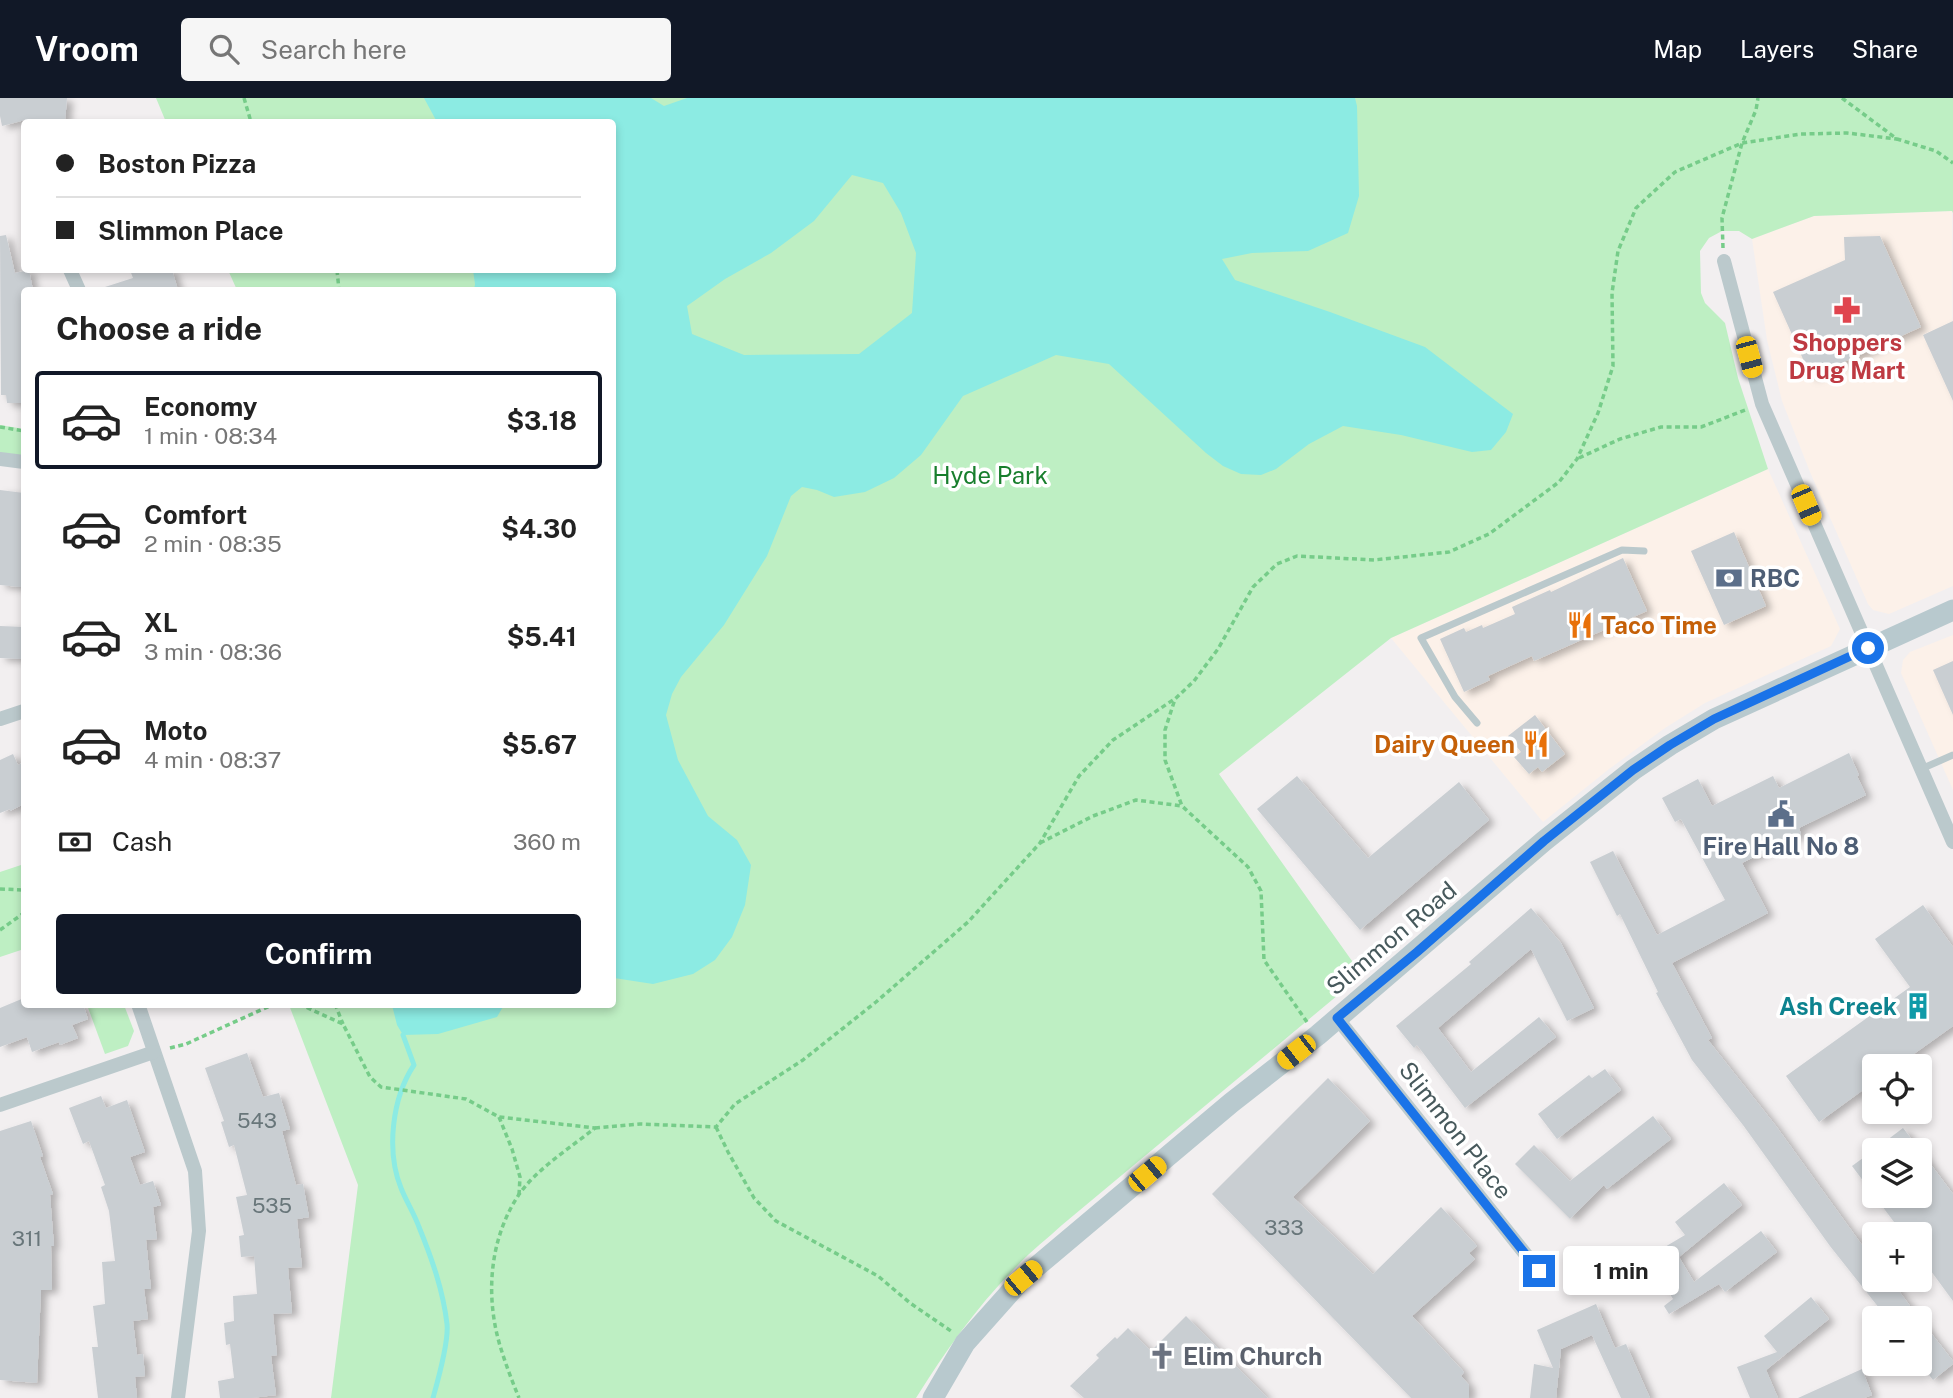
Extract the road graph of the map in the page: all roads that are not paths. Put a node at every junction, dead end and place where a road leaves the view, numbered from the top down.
1 (1724, 261) road end
2 (0, 458) edge
3 (21, 462) edge
4 (1644, 551) dead end
5 (1953, 610) edge
6 (1868, 648) junction
7 (21, 712) edge
8 (0, 719) edge
9 (1477, 723) dead end
10 (1953, 755) edge
11 (1921, 769) junction
12 (1953, 842) edge
13 (139, 1008) edge
14 (1337, 1018) junction
15 (154, 1052) junction
16 (0, 1105) edge
17 (1539, 1271) dead end
18 (178, 1398) edge
19 (933, 1398) edge

1 - 6 street
2 - 3 street
4 - 9 lane
5 - 6 street, Slimmon Road
6 - 11 street
6 - 14 street, Slimmon Road
7 - 8 street
10 - 11 lane
11 - 12 street
13 - 15 street
14 - 17 street, Slimmon Place
14 - 19 street, Slimmon Road
15 - 16 street
15 - 18 street

